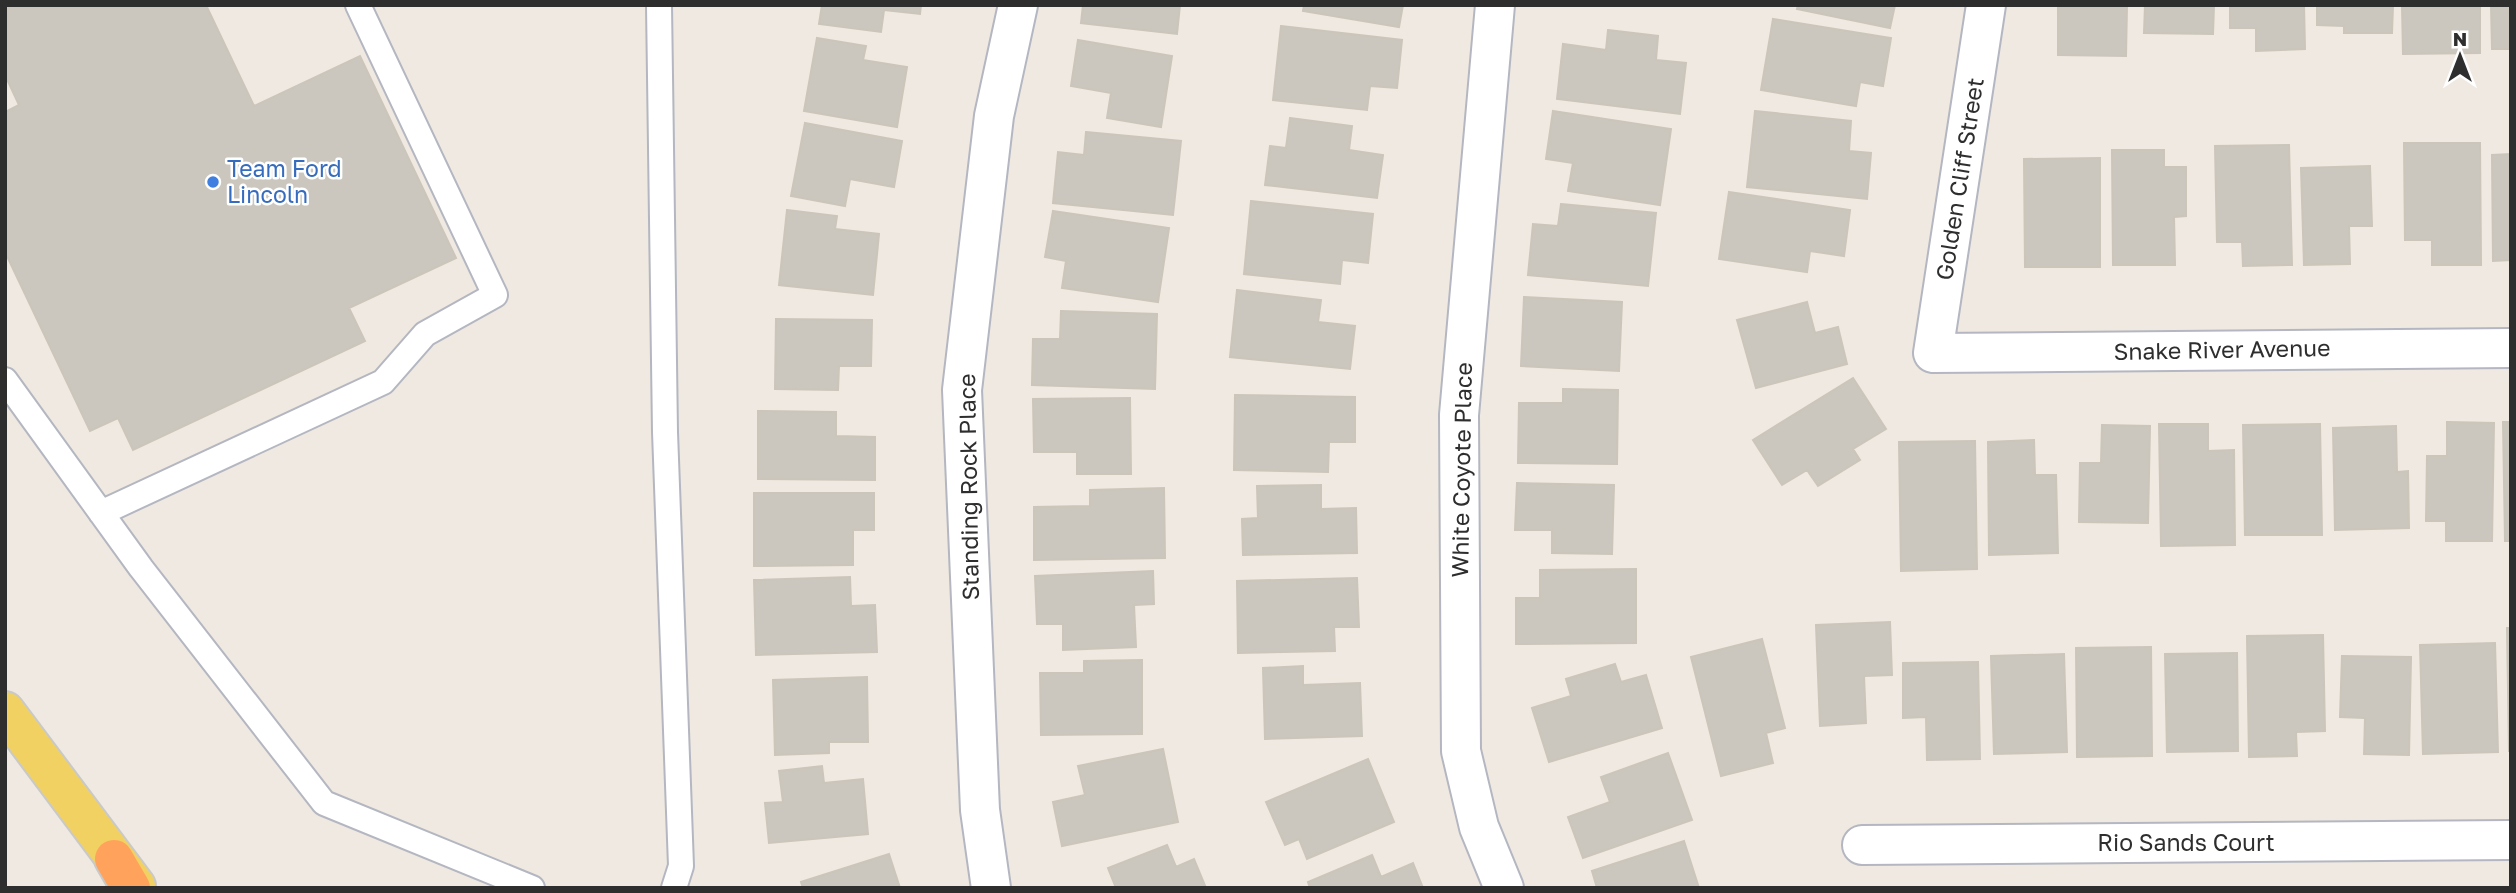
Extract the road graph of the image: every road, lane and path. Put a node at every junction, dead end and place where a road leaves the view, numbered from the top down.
1 (358, 5) edge
2 (659, 5) edge
3 (1017, 5) edge
4 (1494, 5) edge
5 (1986, 5) edge
6 (2511, 348) edge
7 (1933, 353) joint
8 (5, 380) edge
9 (101, 513) junction
10 (5, 711) edge
11 (2511, 840) edge
12 (1862, 845) dead end
13 (122, 873) edge
14 (137, 888) edge
15 (532, 888) edge
16 (674, 888) edge
17 (991, 888) edge
18 (1504, 888) edge

1 - 9 lane
2 - 16 lane
3 - 17 street, Standing Rock Place
4 - 18 street, White Coyote Place
5 - 7 street, Golden Cliff Street
6 - 7 street, Snake River Avenue
8 - 9 lane
9 - 15 lane
10 - 13 main road
11 - 12 street, Rio Sands Court
13 - 14 main road

